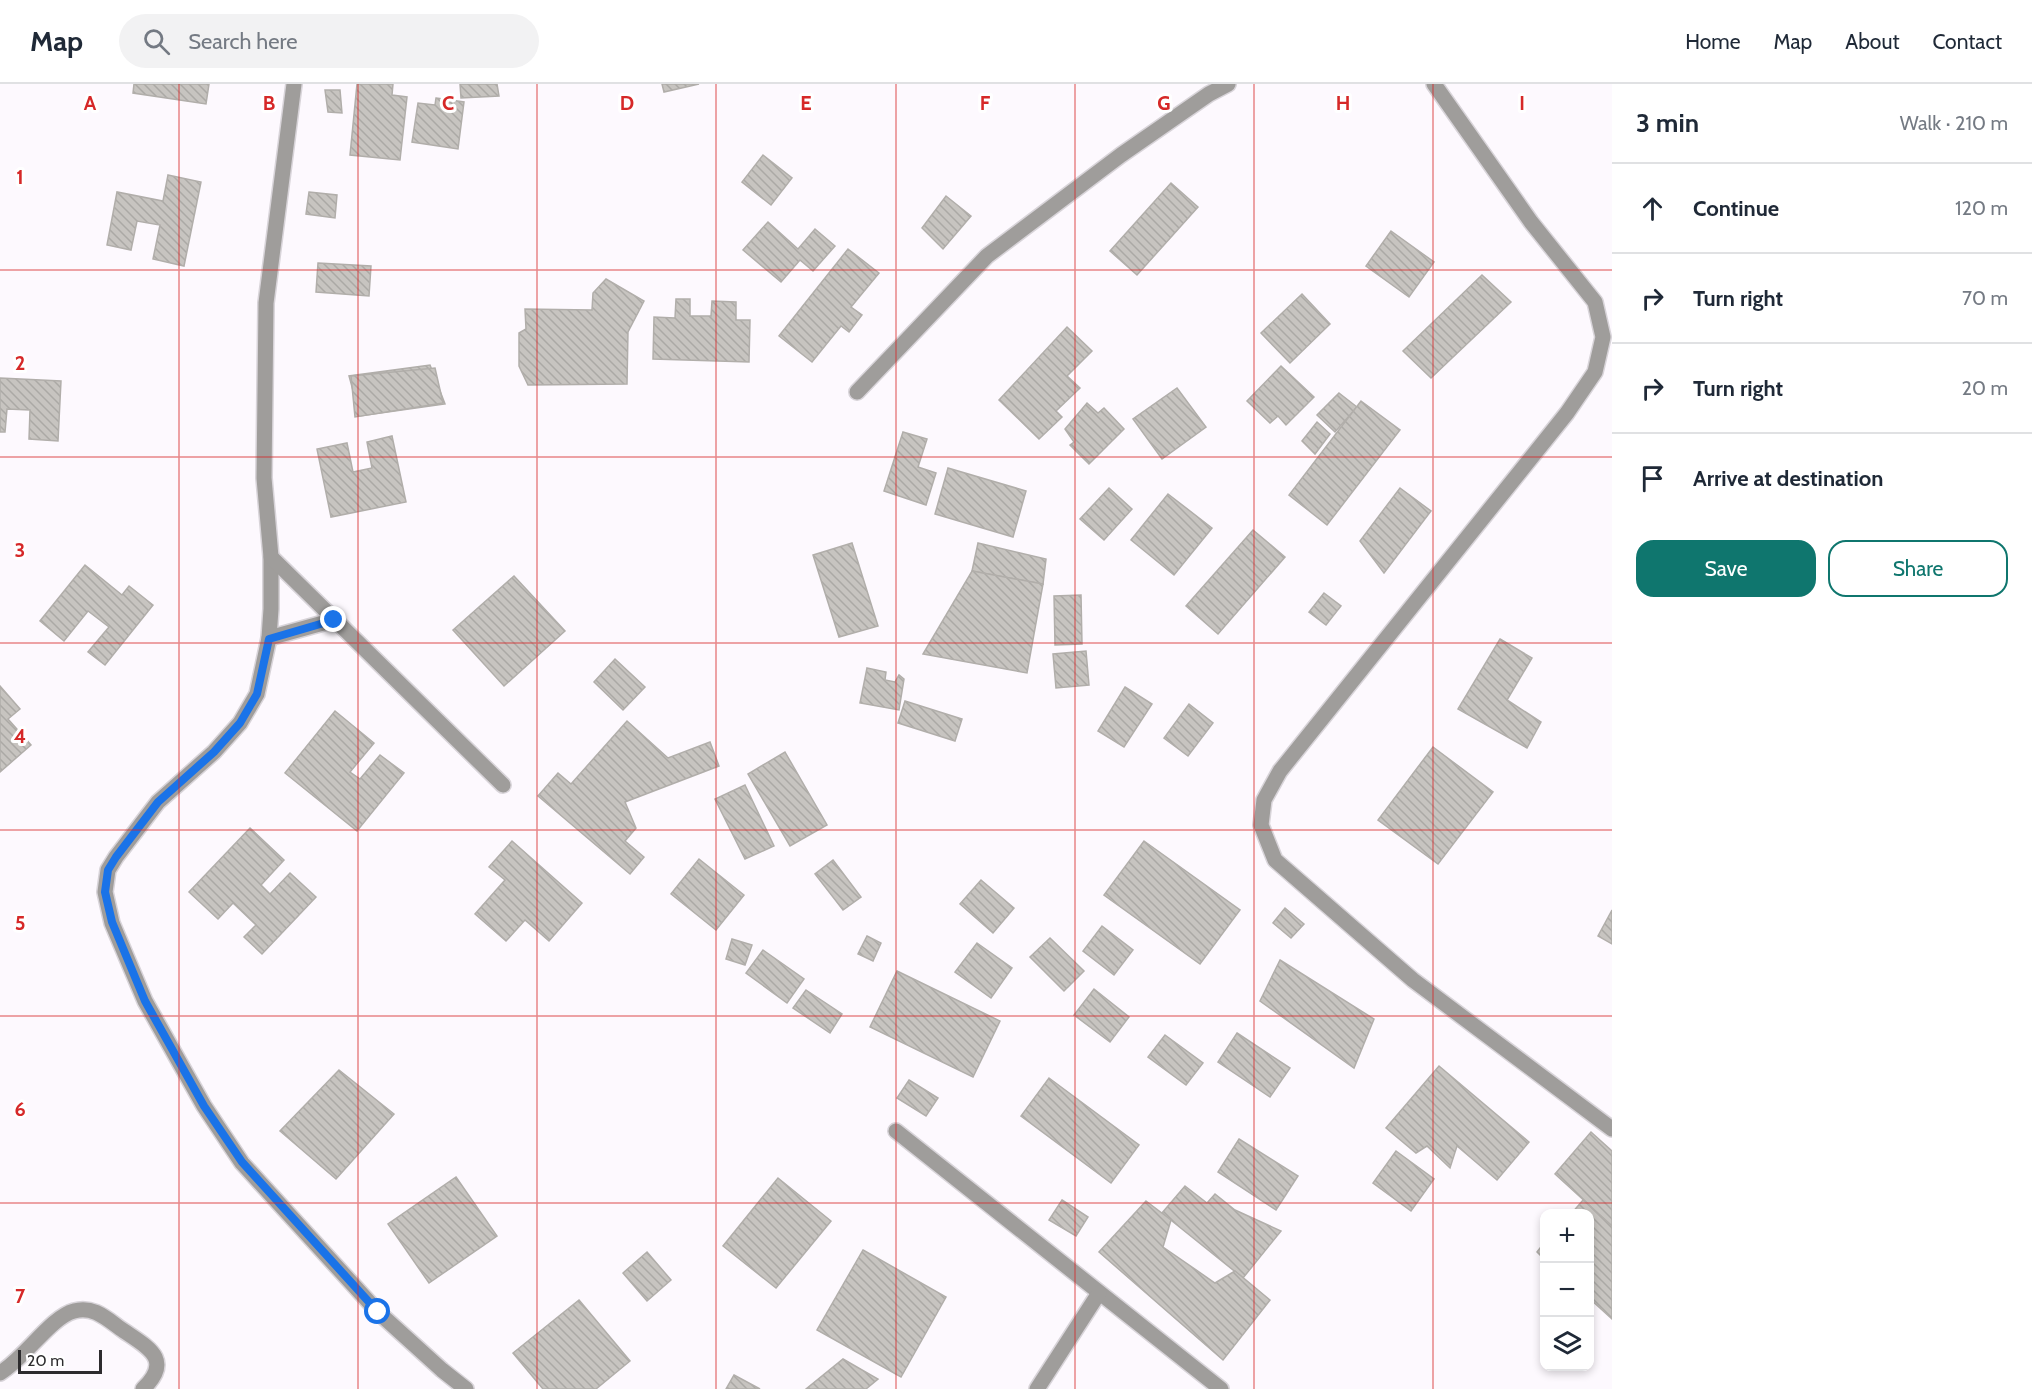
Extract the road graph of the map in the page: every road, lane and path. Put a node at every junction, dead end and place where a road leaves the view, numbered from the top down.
1 (294, 84) edge
2 (1228, 84) edge
3 (1434, 84) edge
4 (857, 392) dead end
5 (271, 557) junction
6 (334, 620) junction
7 (269, 639) junction
8 (503, 785) dead end
9 (1612, 1129) edge
10 (896, 1131) dead end
11 (1099, 1293) junction
12 (0, 1373) edge
13 (143, 1389) edge
14 (466, 1389) edge
15 (1037, 1389) edge
16 (1221, 1389) edge

1 - 5 street
2 - 4 street
3 - 9 street
5 - 6 street
5 - 7 street
6 - 7 street
6 - 8 street
7 - 14 street
10 - 11 street
11 - 15 street
11 - 16 street
12 - 13 street

